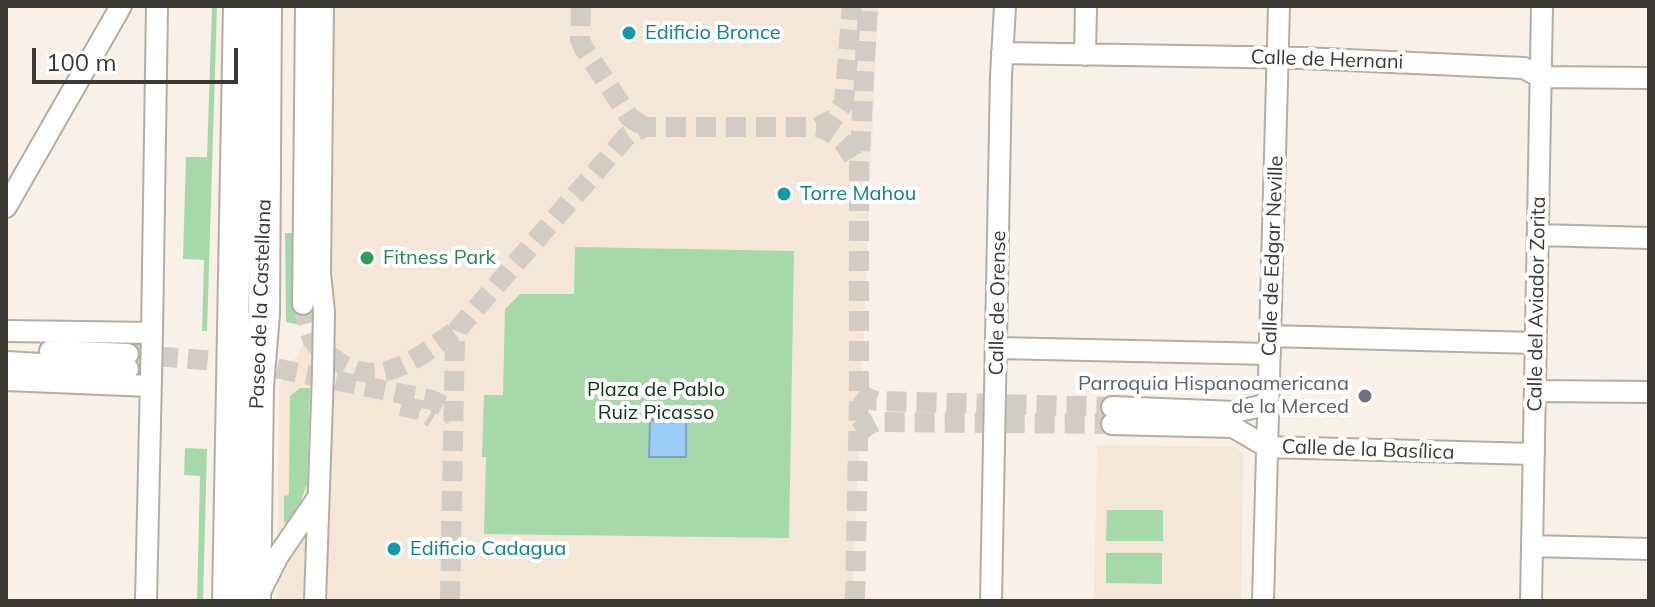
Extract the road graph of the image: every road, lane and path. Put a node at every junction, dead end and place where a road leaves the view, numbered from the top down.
1 (121, 6) edge
2 (157, 6) edge
3 (239, 6) edge
4 (266, 6) edge
5 (306, 6) edge
6 (323, 6) edge
7 (1005, 6) edge
8 (1086, 6) edge
9 (1279, 6) edge
10 (1542, 6) edge
11 (1002, 53) junction
12 (1085, 55) junction
13 (1278, 58) junction
14 (1540, 77) junction
15 (1649, 78) edge
16 (6, 207) edge
17 (1538, 235) junction
18 (1649, 238) edge
19 (303, 304) tunnel mouth
20 (6, 331) edge
21 (152, 333) junction
22 (1534, 343) junction
23 (1270, 345) junction
24 (997, 348) junction
25 (6, 350) edge
26 (6, 362) edge
27 (6, 380) edge
28 (150, 386) junction
29 (1535, 391) junction
30 (1649, 392) edge
31 (1269, 404) junction
32 (1267, 447) junction
33 (1534, 454) junction
34 (318, 498) junction
35 (1532, 546) junction
36 (1649, 549) edge
37 (146, 601) edge
38 (228, 601) edge
39 (255, 601) edge
40 (315, 601) edge
41 (991, 601) edge
42 (1263, 601) edge
43 (1531, 601) edge

1 - 16 street
2 - 21 street
3 - 38 highway, Paseo de la Castellana
4 - 39 highway, Paseo de la Castellana
5 - 19 street, Paseo de la Castellana
6 - 34 street
7 - 11 street, Calle de Orense
8 - 12 street
9 - 13 street, Calle de Edgar Neville
10 - 14 street, Calle del Aviador Zorita
11 - 12 street, Calle de Hernani
11 - 24 street, Calle de Orense
12 - 13 street, Calle de Hernani
13 - 14 street, Calle de Hernani
13 - 23 street, Calle de Edgar Neville
14 - 15 street, Calle de Hernani
14 - 17 street, Calle del Aviador Zorita
17 - 18 street
17 - 22 street, Calle del Aviador Zorita
20 - 21 street
21 - 28 street
22 - 23 street
22 - 29 street, Calle del Aviador Zorita
23 - 24 street
23 - 31 street, Calle de Edgar Neville
24 - 41 street, Calle de Orense
25 - 26 street
27 - 28 street
28 - 37 street
29 - 30 street
29 - 33 street, Calle del Aviador Zorita
31 - 32 street, Calle de Edgar Neville
31 - 32 street, Calle de la Basílica
32 - 33 street, Calle de la Basílica
32 - 42 street, Calle de Edgar Neville
33 - 35 street, Calle del Aviador Zorita
34 - 39 street, Paseo de la Castellana
34 - 40 street
35 - 36 street
35 - 43 street, Calle del Aviador Zorita

